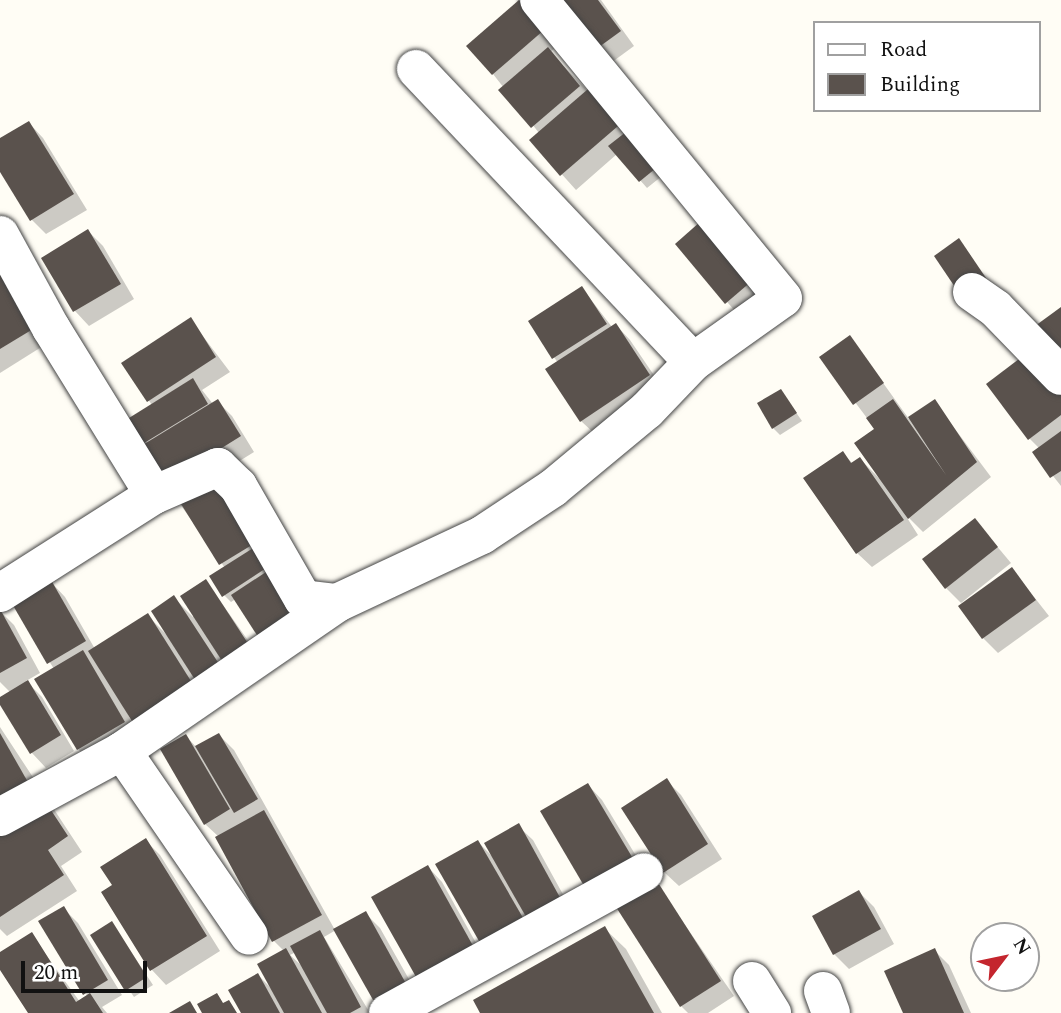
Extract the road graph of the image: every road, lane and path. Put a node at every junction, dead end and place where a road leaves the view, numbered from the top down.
1 (539, 0) edge
2 (416, 69) dead end
3 (0, 234) edge
4 (984, 300) dead end
5 (693, 362) junction
6 (1053, 367) edge
7 (154, 495) junction
8 (0, 593) edge
9 (337, 603) junction
10 (121, 751) junction
11 (0, 817) edge
12 (644, 872) dead end
13 (248, 936) dead end
14 (752, 981) dead end
15 (443, 1000) edge
16 (388, 1013) edge
17 (772, 1013) edge

1 - 5 street
2 - 5 street
3 - 7 street
4 - 6 street
5 - 9 street
7 - 8 street
7 - 9 street
9 - 10 street
10 - 11 street
10 - 13 street
12 - 15 street
14 - 17 street
15 - 16 street

